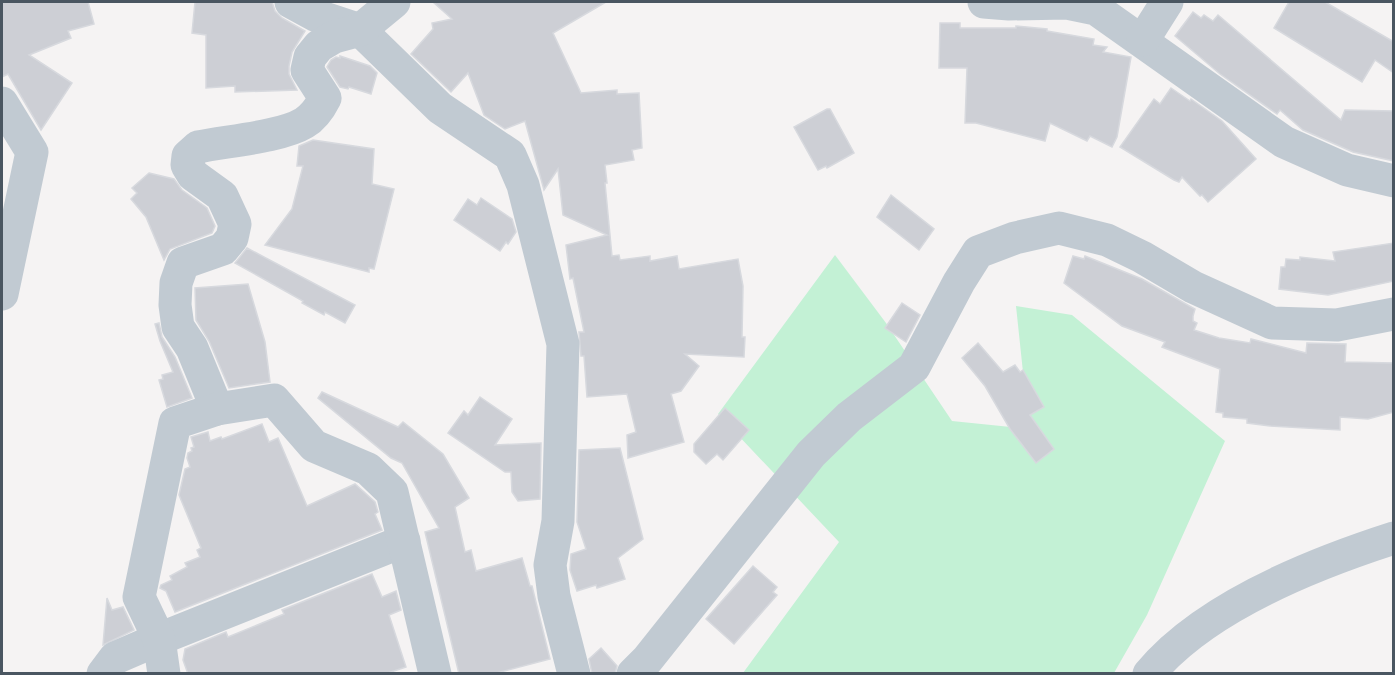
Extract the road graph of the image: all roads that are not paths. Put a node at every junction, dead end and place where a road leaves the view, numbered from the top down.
1 (291, 2) edge
2 (394, 2) edge
3 (984, 2) edge
4 (1167, 2) edge
5 (360, 30) junction
6 (1143, 40) junction
7 (2, 103) edge
8 (1394, 181) edge
9 (2, 294) edge
10 (1394, 314) edge
11 (217, 409) junction
12 (1394, 538) edge
13 (404, 541) junction
14 (159, 639) junction
15 (427, 671) edge
16 (103, 674) edge
17 (164, 674) edge
18 (574, 674) edge
19 (633, 674) edge
20 (1149, 674) edge

1 - 5 street
2 - 5 street
3 - 6 street
4 - 6 street
5 - 11 street
5 - 18 street
6 - 8 street
7 - 9 street
10 - 19 street
11 - 13 street
11 - 14 street
12 - 20 street
13 - 14 street
13 - 15 street
14 - 16 street
14 - 17 street

